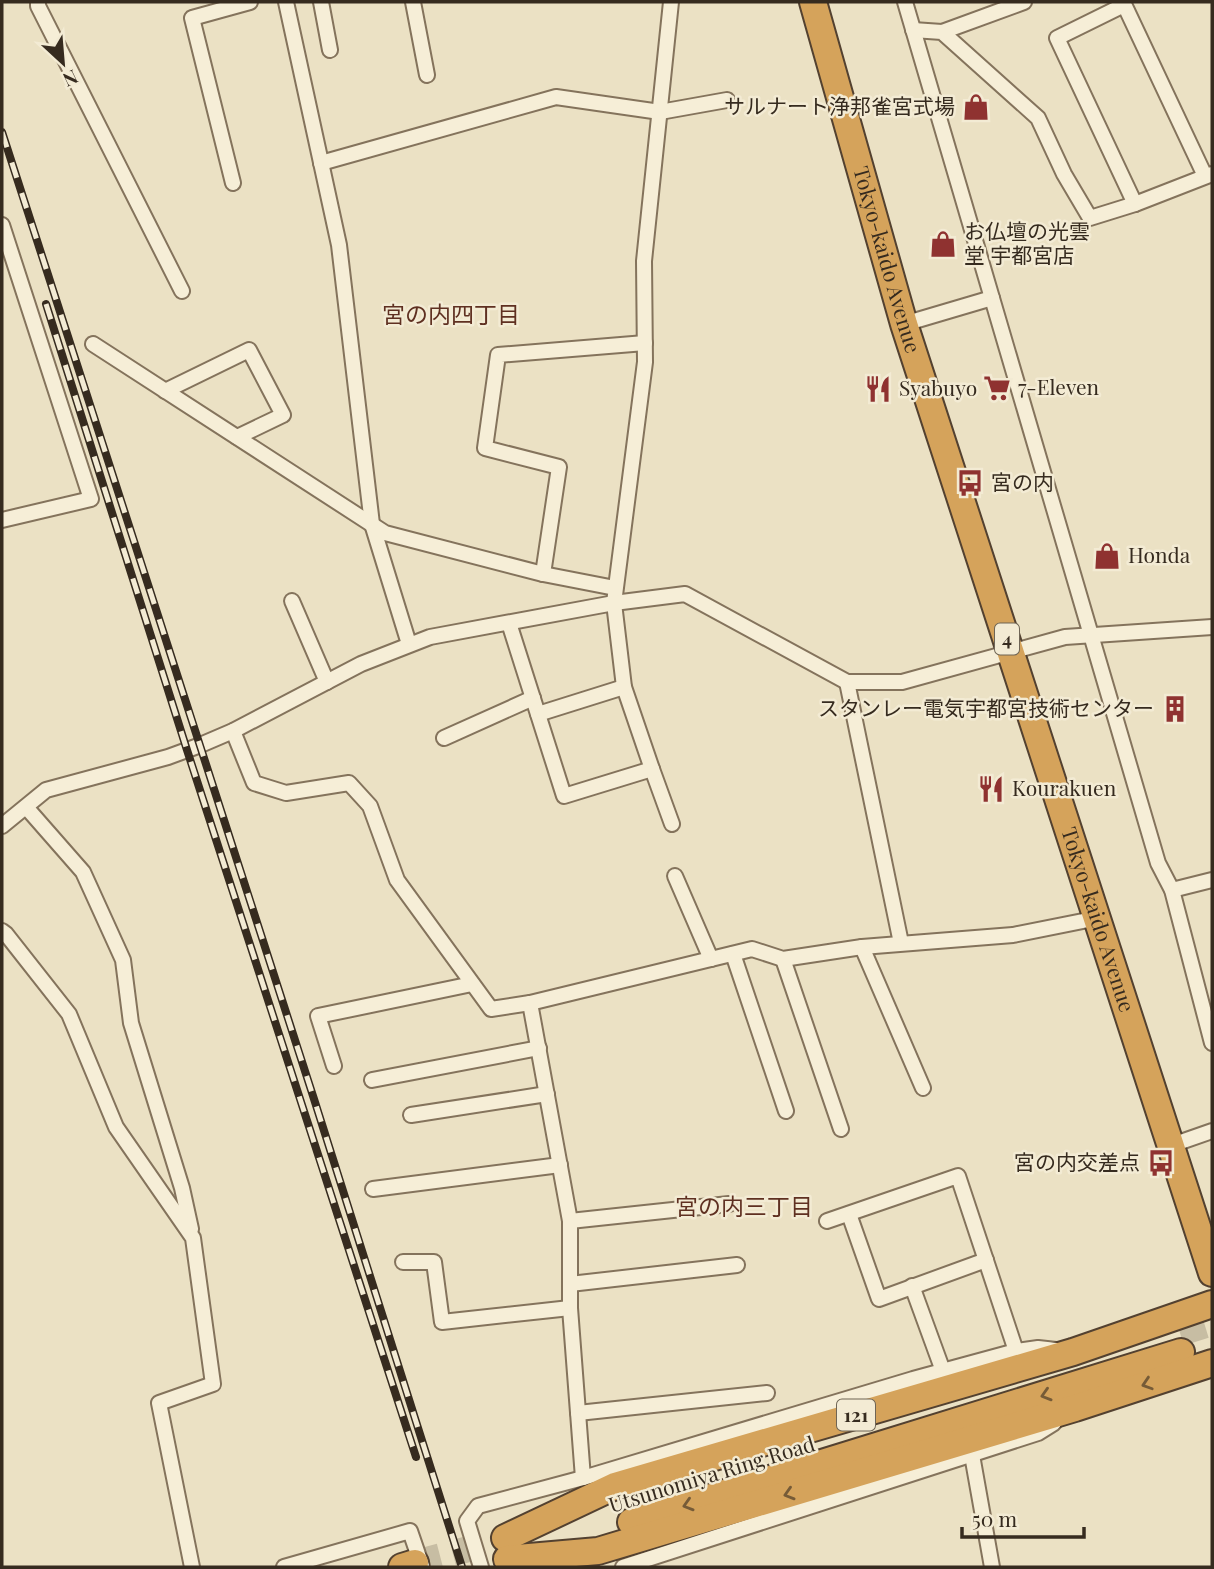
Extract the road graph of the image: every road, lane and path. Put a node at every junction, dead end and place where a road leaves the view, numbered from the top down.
1 (38, 2) edge
2 (250, 2) edge
3 (286, 2) edge
4 (321, 2) edge
5 (413, 2) edge
6 (671, 2) edge
7 (813, 2) edge
8 (905, 2) edge
9 (1024, 2) edge
10 (1123, 4) edge
11 (913, 30) junction
12 (942, 32) junction
13 (330, 50) dead end
14 (426, 75) dead end
15 (727, 100) dead end
16 (660, 112) junction
17 (321, 163) junction
18 (1209, 175) edge
19 (233, 183) dead end
20 (1135, 204) junction
21 (2, 225) edge
22 (183, 291) dead end
23 (992, 298) junction
24 (904, 324) junction
25 (645, 343) junction
26 (93, 344) dead end
27 (164, 391) junction
28 (237, 437) junction
29 (2, 520) edge
30 (372, 524) junction
31 (543, 574) junction
32 (614, 595) junction
33 (292, 601) dead end
34 (509, 623) junction
35 (1212, 627) edge
36 (1091, 635) junction
37 (409, 644) junction
38 (1011, 650) junction
39 (327, 682) junction
40 (847, 682) junction
41 (624, 687) junction
42 (533, 698) junction
43 (538, 714) junction
44 (233, 731) junction
45 (444, 738) dead end
46 (652, 769) junction
47 (26, 807) junction
48 (672, 824) dead end
49 (2, 826) edge
50 (675, 876) dead end
51 (1212, 880) edge
52 (1172, 890) junction
53 (1098, 918) junction
54 (2, 931) edge
55 (901, 943) junction
56 (862, 947) junction
57 (733, 954) junction
58 (711, 959) junction
59 (783, 959) junction
60 (472, 984) junction
61 (530, 1003) junction
62 (1212, 1043) edge
63 (538, 1048) junction
64 (334, 1066) dead end
65 (372, 1080) dead end
66 (923, 1088) dead end
67 (547, 1094) junction
68 (786, 1111) dead end
69 (411, 1115) dead end
70 (841, 1129) dead end
71 (1212, 1131) edge
72 (1172, 1145) junction
73 (560, 1165) junction
74 (373, 1189) dead end
75 (729, 1204) dead end
76 (849, 1214) junction
77 (570, 1221) junction
78 (827, 1222) dead end
79 (193, 1238) junction
80 (986, 1260) junction
81 (403, 1262) dead end
82 (737, 1265) dead end
83 (1212, 1273) edge
84 (570, 1284) junction
85 (912, 1286) junction
86 (1212, 1304) edge
87 (570, 1308) junction
88 (1180, 1343) tunnel mouth
89 (1016, 1351) junction
90 (1073, 1352) junction
91 (1212, 1363) edge
92 (943, 1371) junction
93 (767, 1393) dead end
94 (1075, 1408) junction
95 (578, 1413) junction
96 (972, 1455) junction
97 (583, 1478) junction
98 (494, 1555) edge
99 (413, 1566) edge
100 (192, 1567) edge
101 (284, 1567) edge
102 (623, 1567) edge
103 (992, 1567) edge

1 - 22 street
2 - 19 street
3 - 17 street
4 - 13 street
5 - 14 street
6 - 16 street
7 - 24 highway, Tokyo-kaido Avenue / 4
8 - 11 street
9 - 12 street
10 - 18 street
10 - 20 street
11 - 12 street
11 - 23 street
12 - 20 street
15 - 16 street
16 - 17 street
16 - 25 street
17 - 30 street
18 - 20 street
21 - 29 street
23 - 24 street
23 - 36 street
24 - 38 highway, Tokyo-kaido Avenue / 4
25 - 31 street
25 - 32 street
26 - 27 street
27 - 28 street
27 - 28 street
28 - 30 street
30 - 31 street
30 - 37 street
31 - 32 street
32 - 34 street
32 - 40 street
32 - 41 street
33 - 39 street
34 - 37 street
34 - 42 street
35 - 36 street
36 - 38 street
36 - 52 street
37 - 39 street
38 - 40 street
38 - 53 highway, Tokyo-kaido Avenue / 4
39 - 44 street
40 - 55 street
41 - 43 street
41 - 46 street
42 - 43 street
42 - 45 street
43 - 46 street
44 - 47 street
44 - 60 street
46 - 48 street
47 - 49 street
47 - 79 street
50 - 58 street
51 - 52 street
52 - 62 street
53 - 55 street
53 - 72 highway, Tokyo-kaido Avenue / 4
54 - 79 street
55 - 56 street
56 - 59 street
56 - 66 street
57 - 58 street
57 - 59 street
57 - 68 street
58 - 61 street
59 - 70 street
60 - 61 street
60 - 64 street
61 - 63 street
63 - 65 street
63 - 67 street
67 - 69 street
67 - 73 street
71 - 72 street
72 - 83 highway, Tokyo-kaido Avenue / 4
73 - 74 street
73 - 77 street
75 - 77 street
76 - 78 street
76 - 80 street
76 - 85 street
77 - 84 street
79 - 100 street
80 - 85 street
80 - 89 street
81 - 87 street
82 - 84 street
84 - 87 street
85 - 92 street
86 - 90 highway, 121
87 - 95 street
88 - 98 highway, Utsunomiya Ring Road / 121
89 - 90 street
89 - 92 street
90 - 98 highway, 121
91 -> 94 highway
92 - 97 street
93 - 95 street
94 - 96 street
94 -> 98 highway
95 - 97 street
96 - 102 street
96 - 103 street
97 - 98 street
99 - 101 street

